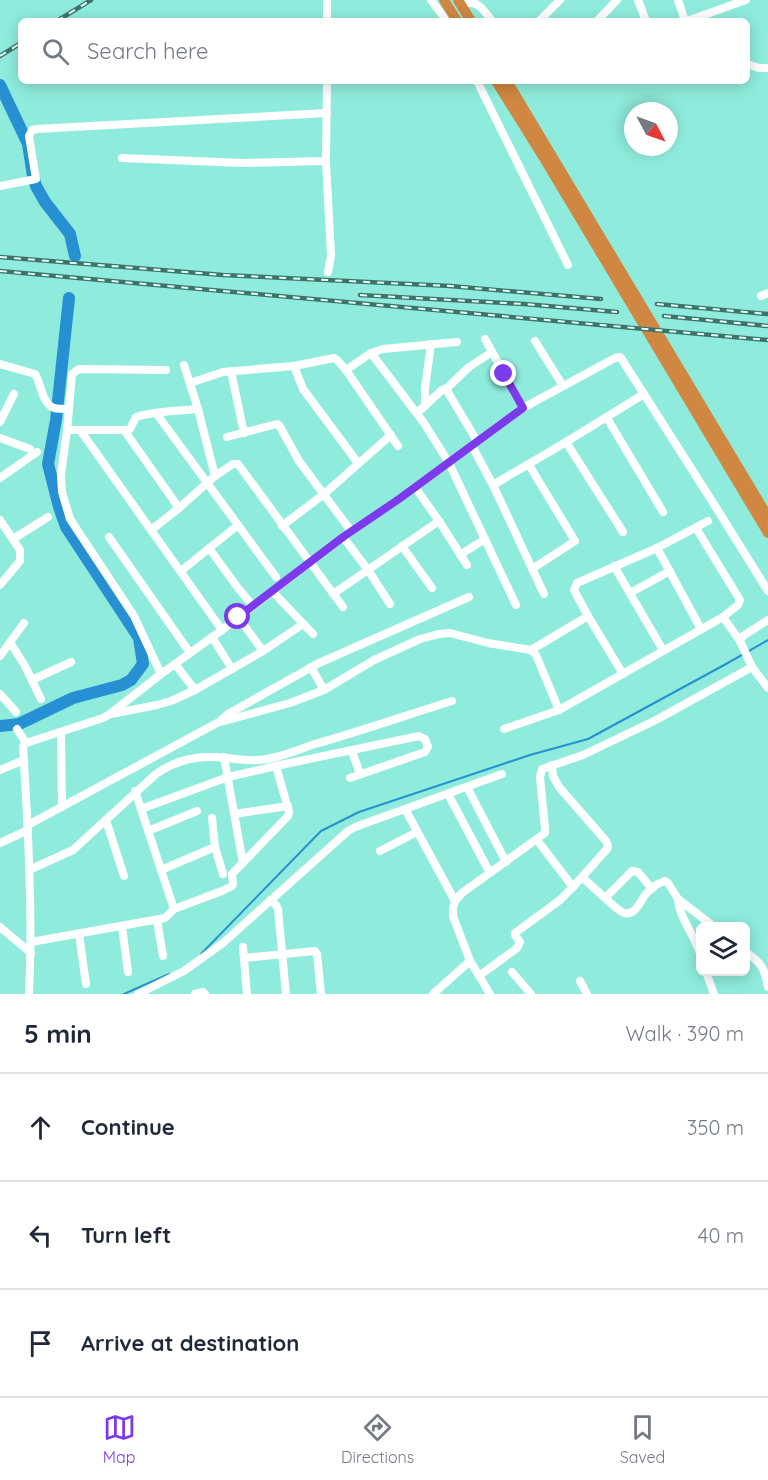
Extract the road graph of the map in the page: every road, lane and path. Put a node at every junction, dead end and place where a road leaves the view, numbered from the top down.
1 (327, 0) edge
2 (431, 0) edge
3 (444, 0) edge
4 (560, 0) edge
5 (617, 0) edge
6 (638, 0) edge
7 (678, 0) edge
8 (746, 0) edge
9 (459, 2) edge
10 (723, 4) edge
11 (327, 18) edge
12 (445, 18) edge
13 (455, 18) edge
14 (469, 18) edge
15 (490, 18) edge
16 (542, 18) edge
17 (600, 18) edge
18 (645, 18) edge
19 (685, 18) edge
20 (693, 18) edge
21 (750, 65) edge
22 (768, 68) edge
23 (327, 84) edge
24 (478, 84) edge
25 (498, 84) edge
26 (509, 84) edge
27 (327, 113) junction
28 (122, 158) dead end
29 (326, 160) junction
30 (0, 186) edge
31 (568, 265) dead end
32 (328, 272) dead end
33 (485, 339) dead end
34 (535, 341) dead end
35 (457, 342) dead end
36 (430, 344) junction
37 (492, 352) junction
38 (372, 353) junction
39 (0, 364) edge
40 (184, 365) dead end
41 (294, 366) junction
42 (166, 370) dead end
43 (346, 370) junction
44 (231, 371) junction
45 (190, 383) junction
46 (563, 386) junction
47 (446, 389) junction
48 (14, 394) dead end
49 (644, 394) junction
50 (425, 406) junction
51 (523, 408) junction
52 (66, 409) junction
53 (198, 409) junction
54 (156, 413) junction
55 (417, 413) junction
56 (607, 418) junction
57 (1, 420) edge
58 (68, 430) junction
59 (80, 430) junction
60 (124, 430) junction
61 (244, 433) junction
62 (391, 435) junction
63 (227, 437) dead end
64 (0, 438) edge
65 (566, 442) junction
66 (475, 444) junction
67 (399, 446) dead end
68 (358, 463) junction
69 (449, 463) junction
70 (529, 465) junction
71 (215, 476) junction
72 (0, 478) edge
73 (208, 483) junction
74 (492, 485) junction
75 (415, 487) junction
76 (324, 494) junction
77 (179, 508) junction
78 (663, 512) dead end
79 (48, 517) dead end
80 (768, 517) edge
81 (0, 520) edge
82 (439, 521) junction
83 (708, 521) dead end
84 (238, 525) junction
85 (282, 526) junction
86 (696, 528) junction
87 (151, 530) junction
88 (351, 531) junction
89 (623, 532) dead end
90 (768, 533) edge
91 (109, 537) dead end
92 (343, 537) junction
93 (13, 539) junction
94 (486, 539) junction
95 (402, 546) junction
96 (209, 548) junction
97 (657, 548) junction
98 (460, 555) junction
99 (309, 563) junction
100 (467, 565) dead end
101 (614, 566) junction
102 (532, 569) junction
103 (368, 570) junction
104 (181, 571) junction
105 (670, 572) junction
106 (276, 577) dead end
107 (0, 585) edge
108 (432, 588) dead end
109 (272, 591) junction
110 (768, 591) edge
111 (630, 593) junction
112 (333, 594) junction
113 (543, 594) dead end
114 (469, 597) dead end
115 (390, 604) dead end
116 (516, 605) dead end
117 (253, 606) junction
118 (343, 608) dead end
119 (588, 616) junction
120 (238, 617) junction
121 (723, 617) junction
122 (768, 620) edge
123 (24, 623) dead end
124 (303, 624) junction
125 (701, 629) junction
126 (222, 630) junction
127 (313, 634) dead end
128 (212, 637) junction
129 (10, 642) junction
130 (741, 644) junction
131 (531, 650) junction
132 (663, 650) junction
133 (262, 651) junction
134 (190, 653) junction
135 (0, 656) edge
136 (71, 662) dead end
137 (175, 664) junction
138 (311, 667) junction
139 (752, 667) junction
140 (232, 669) junction
141 (161, 674) junction
142 (623, 674) junction
143 (32, 680) junction
144 (768, 688) edge
145 (195, 690) junction
146 (324, 690) junction
147 (0, 694) edge
148 (41, 699) dead end
149 (452, 701) dead end
150 (559, 710) junction
151 (16, 712) dead end
152 (110, 714) junction
153 (217, 723) junction
154 (17, 729) dead end
155 (504, 729) dead end
156 (61, 732) junction
157 (26, 743) junction
158 (352, 751) junction
159 (224, 757) junction
160 (24, 759) junction
161 (552, 765) junction
162 (276, 766) junction
163 (0, 770) edge
164 (360, 774) junction
165 (502, 774) dead end
166 (228, 777) junction
167 (350, 778) dead end
168 (467, 787) junction
169 (135, 791) junction
170 (448, 794) junction
171 (62, 806) junction
172 (288, 806) junction
173 (141, 809) junction
174 (405, 809) junction
175 (197, 811) dead end
176 (234, 814) junction
177 (212, 818) dead end
178 (106, 820) junction
179 (28, 827) junction
180 (148, 831) junction
181 (417, 832) junction
182 (537, 840) junction
183 (0, 843) edge
184 (215, 847) junction
185 (380, 851) dead end
186 (506, 862) junction
187 (243, 863) junction
188 (29, 870) junction
189 (161, 870) junction
190 (490, 873) junction
191 (223, 874) dead end
192 (124, 876) dead end
193 (582, 877) junction
194 (573, 888) junction
195 (652, 889) junction
196 (605, 898) junction
197 (678, 899) junction
198 (270, 900) junction
199 (456, 900) junction
200 (174, 909) junction
201 (157, 920) junction
202 (707, 922) edge
203 (122, 926) junction
204 (0, 927) edge
205 (79, 934) junction
206 (31, 942) junction
207 (696, 944) edge
208 (243, 947) dead end
209 (31, 953) junction
210 (282, 954) junction
211 (163, 956) dead end
212 (750, 956) edge
213 (244, 958) junction
214 (470, 961) junction
215 (128, 972) dead end
216 (512, 972) dead end
217 (479, 976) junction
218 (707, 976) edge
219 (580, 981) dead end
220 (86, 984) dead end
221 (768, 987) edge
222 (29, 994) edge
223 (138, 994) edge
224 (195, 994) edge
225 (205, 994) edge
226 (247, 994) edge
227 (286, 994) edge
228 (321, 994) edge
229 (433, 994) edge
230 (490, 994) edge
231 (531, 994) edge
232 (587, 994) edge
233 (714, 994) edge

1 - 11 street
2 - 12 street
3 - 13 highway
4 - 16 street
5 - 17 street
6 - 18 street
7 - 19 street
8 - 10 street
9 - 14 highway
9 - 15 street
10 - 20 street
21 - 22 street
23 - 27 street
24 - 31 street
25 - 90 highway
26 - 80 highway
27 - 29 street
27 - 30 street
28 - 29 street
29 - 32 street
33 - 37 street
34 - 46 street
35 - 36 street
36 - 38 street
36 - 50 street
37 - 47 street
37 - 51 street
38 - 43 street
38 - 55 street
39 - 52 street
40 - 45 street
41 - 43 street
41 - 44 street
41 - 68 street
42 - 52 street
43 - 62 street
44 - 45 street
44 - 61 street
45 - 53 street
46 - 49 street
46 - 51 street
47 - 50 street
47 - 66 street
48 - 57 street
49 - 56 street
49 - 110 street
50 - 55 street
51 - 66 street
52 - 58 street
53 - 54 street
53 - 71 street
54 - 60 street
54 - 73 street
55 - 69 street
56 - 65 street
56 - 78 street
58 - 59 street
58 - 141 street
59 - 60 street
59 - 87 street
60 - 77 street
61 - 63 street
61 - 76 street
62 - 67 street
62 - 68 street
64 - 72 street
65 - 70 street
65 - 89 street
66 - 69 street
66 - 74 street
68 - 76 street
69 - 75 street
69 - 94 street
70 - 74 street
70 - 102 street
71 - 73 street
71 - 85 street
73 - 77 street
73 - 84 street
74 - 102 street
75 - 82 street
75 - 88 street
76 - 85 street
76 - 88 street
77 - 87 street
79 - 93 street
81 - 93 street
82 - 95 street
82 - 98 street
83 - 86 street
84 - 96 street
84 - 106 street
85 - 99 street
86 - 97 street
86 - 121 street
87 - 104 street
88 - 92 street
91 - 134 street
92 - 99 street
92 - 103 street
93 - 107 street
94 - 98 street
94 - 116 street
95 - 103 street
95 - 108 street
96 - 104 street
96 - 117 street
97 - 101 street
97 - 105 street
98 - 100 street
99 - 109 street
99 - 112 street
101 - 111 street
101 - 119 street
102 - 113 street
103 - 112 street
103 - 115 street
104 - 126 street
105 - 111 street
105 - 125 street
109 - 117 street
109 - 124 street
111 - 132 street
112 - 118 street
114 - 138 street
117 - 120 street
119 - 131 street
119 - 142 street
120 - 126 street
120 - 133 street
121 - 125 street
121 - 130 street
122 - 130 street
123 - 129 street
124 - 127 street
124 - 133 street
125 - 132 street
126 - 128 street
128 - 134 street
128 - 140 street
129 - 135 street
129 - 143 street
130 - 139 street
131 - 146 street
131 - 150 street
132 - 142 street
133 - 140 street
134 - 137 street
136 - 143 street
137 - 141 street
137 - 145 street
138 - 146 street
138 - 153 street
139 - 144 street
139 - 161 street
140 - 145 street
141 - 152 street
142 - 150 street
143 - 148 street
145 - 152 street
146 - 153 street
147 - 151 street
149 - 159 street
150 - 155 street
152 - 156 street
153 - 171 street
154 - 157 street
156 - 157 street
156 - 171 street
157 - 160 street
158 - 162 street
158 - 164 street
158 - 164 street
159 - 166 street
159 - 169 street
160 - 163 street
160 - 179 street
161 - 182 street
161 - 193 street
162 - 166 street
162 - 172 street
164 - 167 street
165 - 168 street
166 - 173 street
166 - 176 street
168 - 170 street
168 - 186 street
169 - 173 street
169 - 178 street
170 - 174 street
170 - 190 street
171 - 179 street
172 - 176 street
172 - 187 street
173 - 180 street
174 - 181 street
174 - 198 street
175 - 180 street
176 - 187 street
177 - 184 street
178 - 188 street
178 - 192 street
179 - 183 street
179 - 188 street
180 - 189 street
181 - 185 street
181 - 199 street
182 - 186 street
182 - 194 street
184 - 189 street
184 - 191 street
186 - 190 street
187 - 200 street
188 - 206 street
189 - 200 street
190 - 199 street
193 - 194 street
193 - 196 street
194 - 217 street
195 - 196 street
195 - 196 street
195 - 197 street
197 - 202 street
197 - 207 street
198 - 210 street
198 - 223 street
199 - 214 street
200 - 201 street
201 - 203 street
201 - 211 street
203 - 205 street
203 - 215 street
204 - 209 street
205 - 206 street
205 - 220 street
206 - 209 street
208 - 213 street
209 - 222 street
210 - 213 street
210 - 227 street
210 - 228 street
212 - 221 street
213 - 226 street
214 - 217 street
214 - 229 street
216 - 231 street
217 - 230 street
218 - 233 street
219 - 232 street
224 - 225 street

